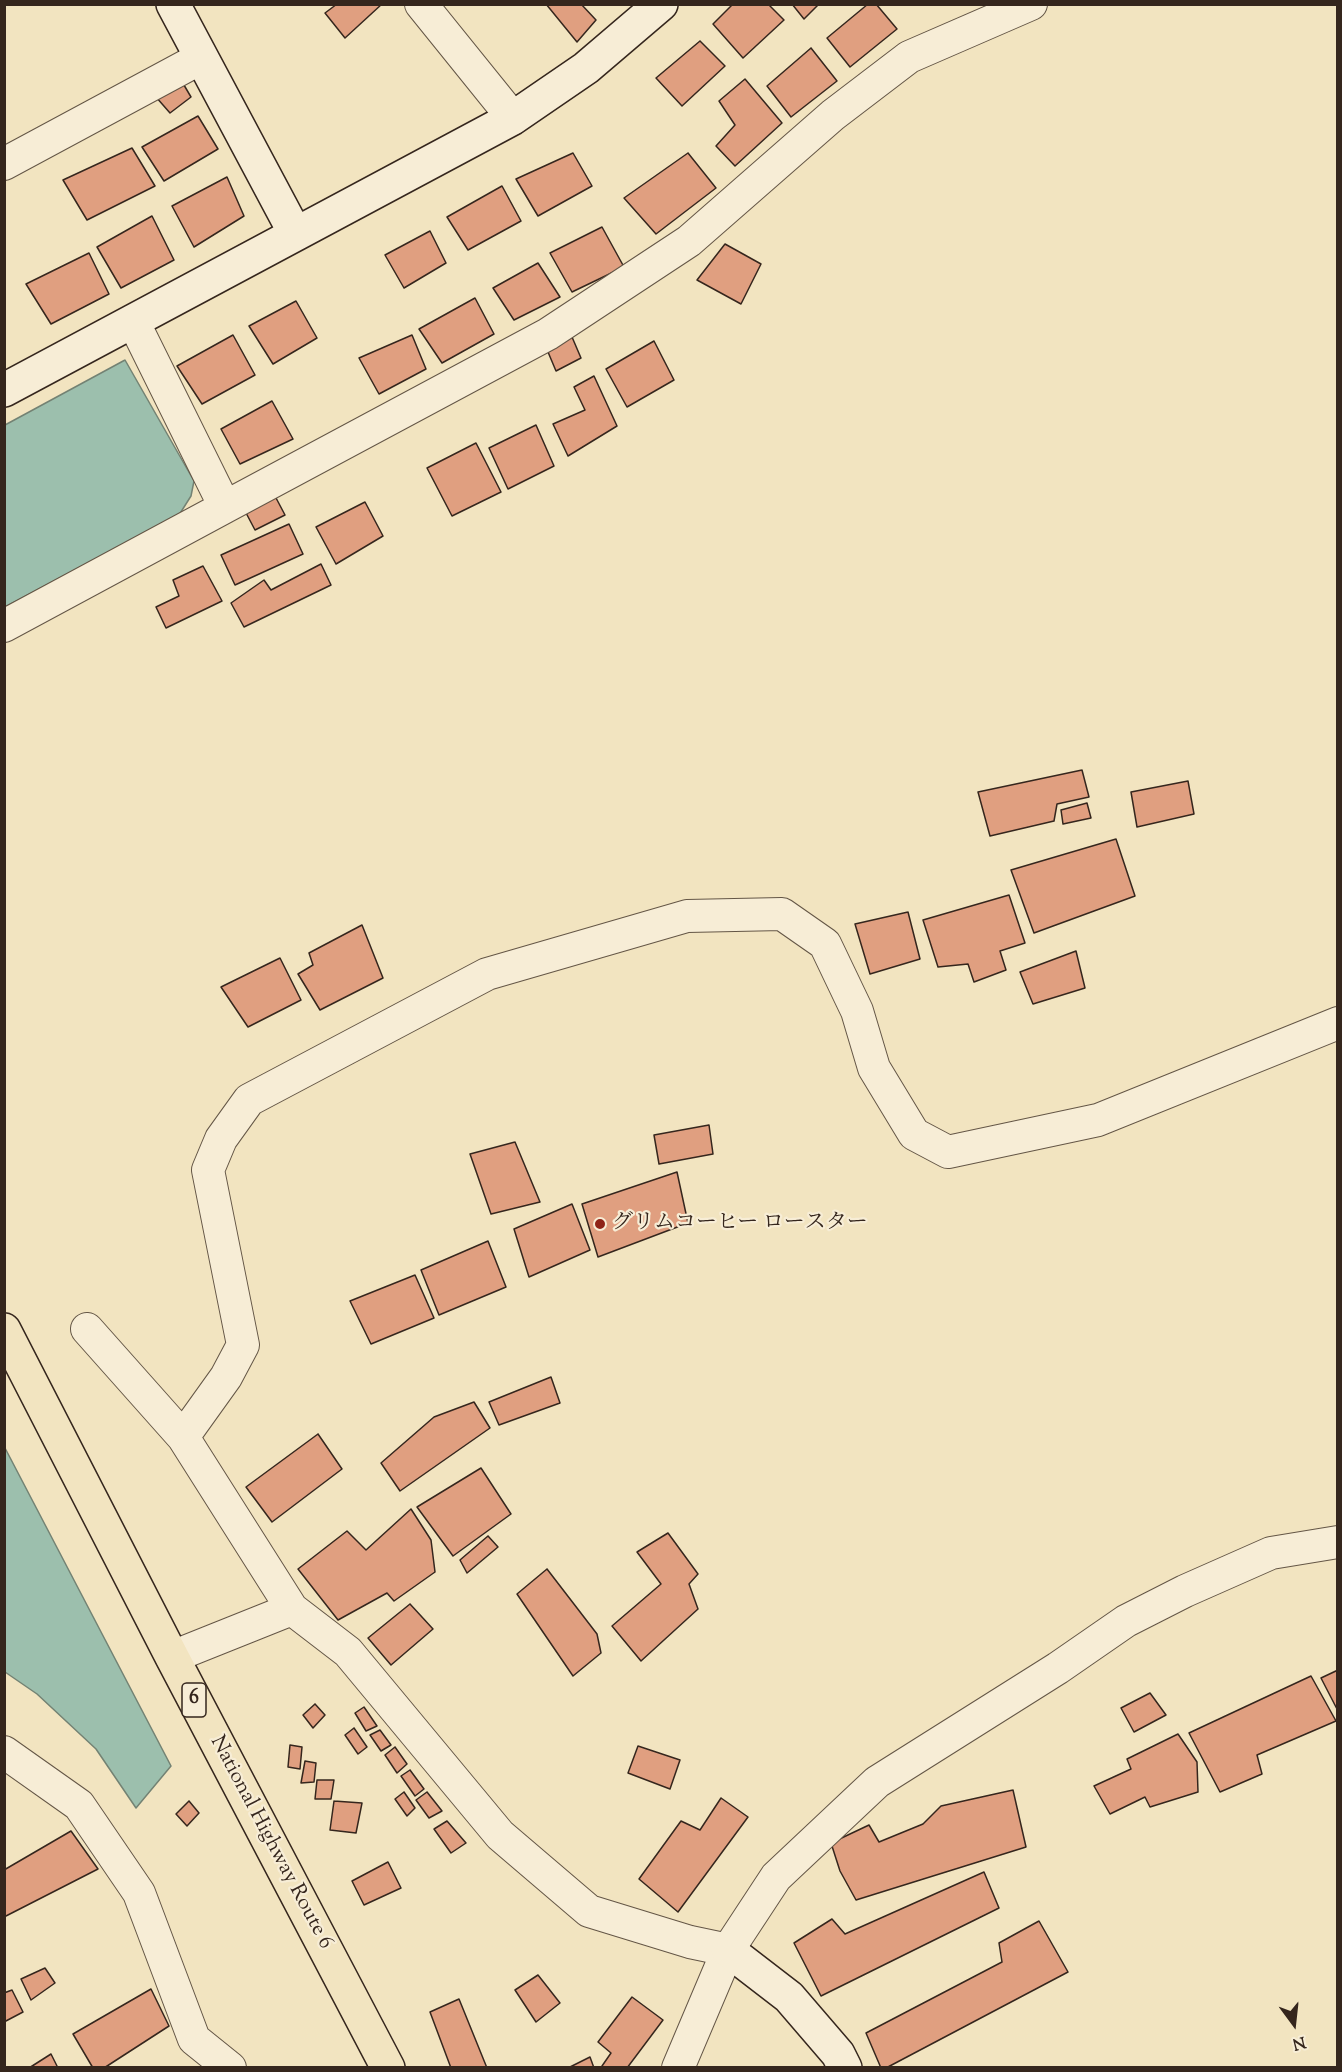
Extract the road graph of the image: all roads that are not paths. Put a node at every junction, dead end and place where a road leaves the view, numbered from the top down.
1 (173, 4) edge
2 (421, 4) edge
3 (661, 4) edge
4 (1031, 4) edge
5 (201, 58) junction
6 (513, 118) junction
7 (4, 164) edge
8 (295, 233) junction
9 (133, 321) junction
10 (4, 390) edge
11 (225, 507) junction
12 (4, 626) edge
13 (1338, 1023) edge
14 (87, 1329) dead end
15 (7, 1340) edge
16 (183, 1437) junction
17 (1338, 1542) edge
18 (292, 1609) junction
19 (172, 1657) junction
20 (4, 1752) edge
21 (728, 1950) junction
22 (230, 2067) edge
23 (388, 2067) edge
24 (678, 2067) edge
25 (845, 2067) edge

1 - 5 street
2 - 6 street
3 - 6 street
4 - 11 street
5 - 7 street
5 - 8 street
6 - 8 street
8 - 9 street
9 - 10 street
9 - 11 street
11 - 12 street
13 - 16 street
14 - 16 street
15 - 19 highway, National Highway Route 6 / 6
16 - 18 street
17 - 21 street
18 - 19 street
18 - 21 street
19 - 23 highway, National Highway Route 6 / 6
20 - 22 street
21 - 24 street
21 - 25 street

